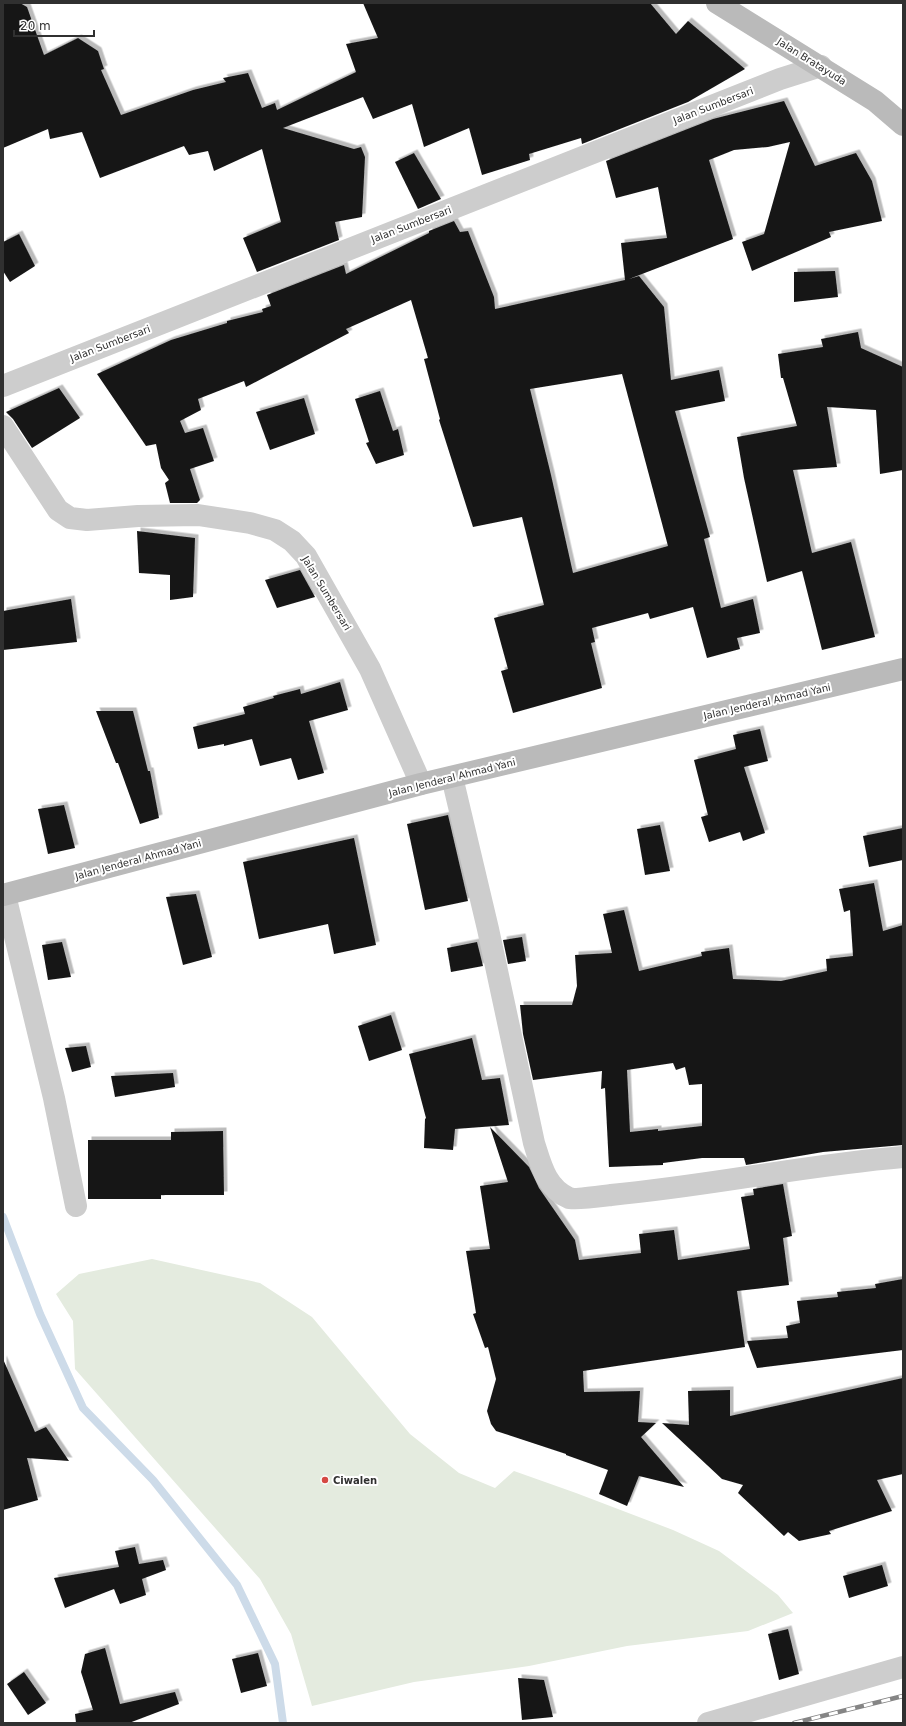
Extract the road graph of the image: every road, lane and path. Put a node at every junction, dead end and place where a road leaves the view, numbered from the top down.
1 (717, 3) edge
2 (821, 66) junction
3 (903, 125) edge
4 (3, 386) edge
5 (3, 426) edge
6 (903, 669) edge
7 (452, 777) junction
8 (421, 784) junction
9 (4, 895) edge
10 (903, 1157) edge
11 (76, 1206) dead end
12 (903, 1667) edge
13 (708, 1723) edge

1 - 2 main road, Jalan Bratayuda
2 - 3 main road, Jalan Bratayuda
2 - 4 street, Jalan Sumbersari
5 - 8 street, Jalan Sumbersari
6 - 7 main road, Jalan Jenderal Ahmad Yani
7 - 8 main road, Jalan Jenderal Ahmad Yani
7 - 10 street
8 - 9 main road, Jalan Jenderal Ahmad Yani
9 - 11 street
12 - 13 street

